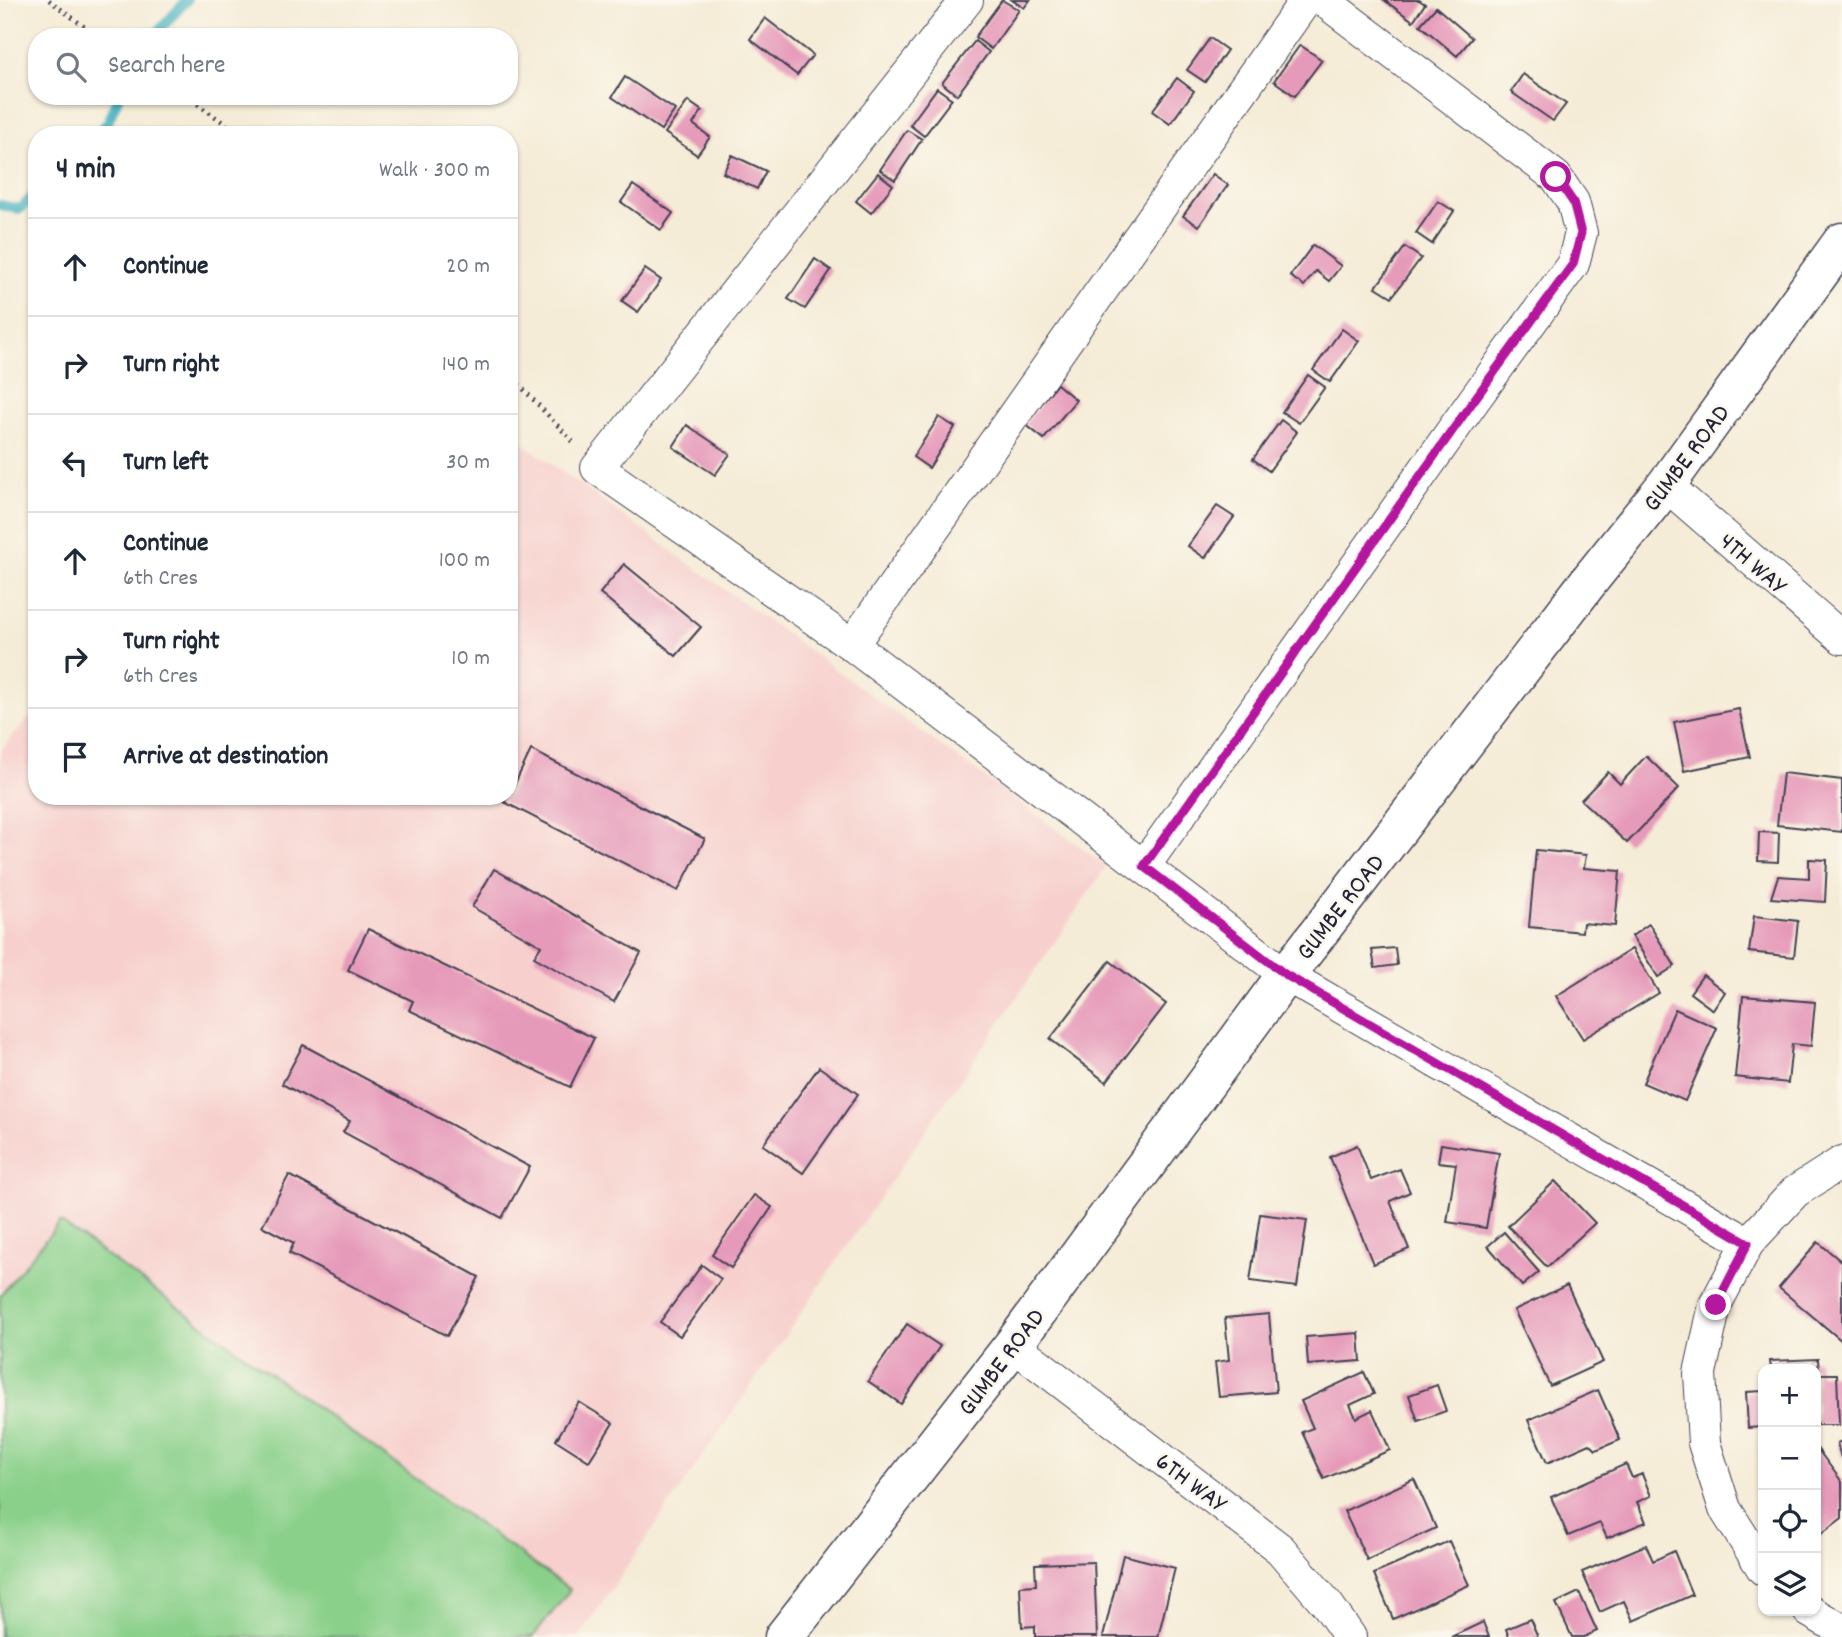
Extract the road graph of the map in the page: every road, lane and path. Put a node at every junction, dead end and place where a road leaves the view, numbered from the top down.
1 (49, 0) edge
2 (967, 0) edge
3 (1306, 0) edge
4 (1323, 0) edge
5 (86, 28) edge
6 (199, 105) edge
7 (228, 126) edge
8 (1842, 242) edge
9 (518, 384) edge
10 (597, 468) junction
11 (1666, 485) junction
12 (1842, 638) edge
13 (852, 645) junction
14 (1144, 866) junction
15 (1286, 975) junction
16 (1842, 1162) edge
17 (1748, 1243) junction
18 (1013, 1345) junction
19 (1758, 1561) edge
20 (1818, 1616) edge
21 (1842, 1630) edge
22 (784, 1637) edge
23 (1350, 1637) edge

1 - 5 path
2 - 10 street
3 - 13 street
4 - 14 street
6 - 7 path
8 - 11 street, GUMBE ROAD
9 - 10 path
10 - 13 street
11 - 12 street, 4TH WAY
11 - 15 street, GUMBE ROAD
13 - 14 street
14 - 15 street
15 - 17 street
15 - 18 street, GUMBE ROAD
16 - 17 street
17 - 19 street
18 - 22 street, GUMBE ROAD
18 - 23 street, 6TH WAY
20 - 21 street

